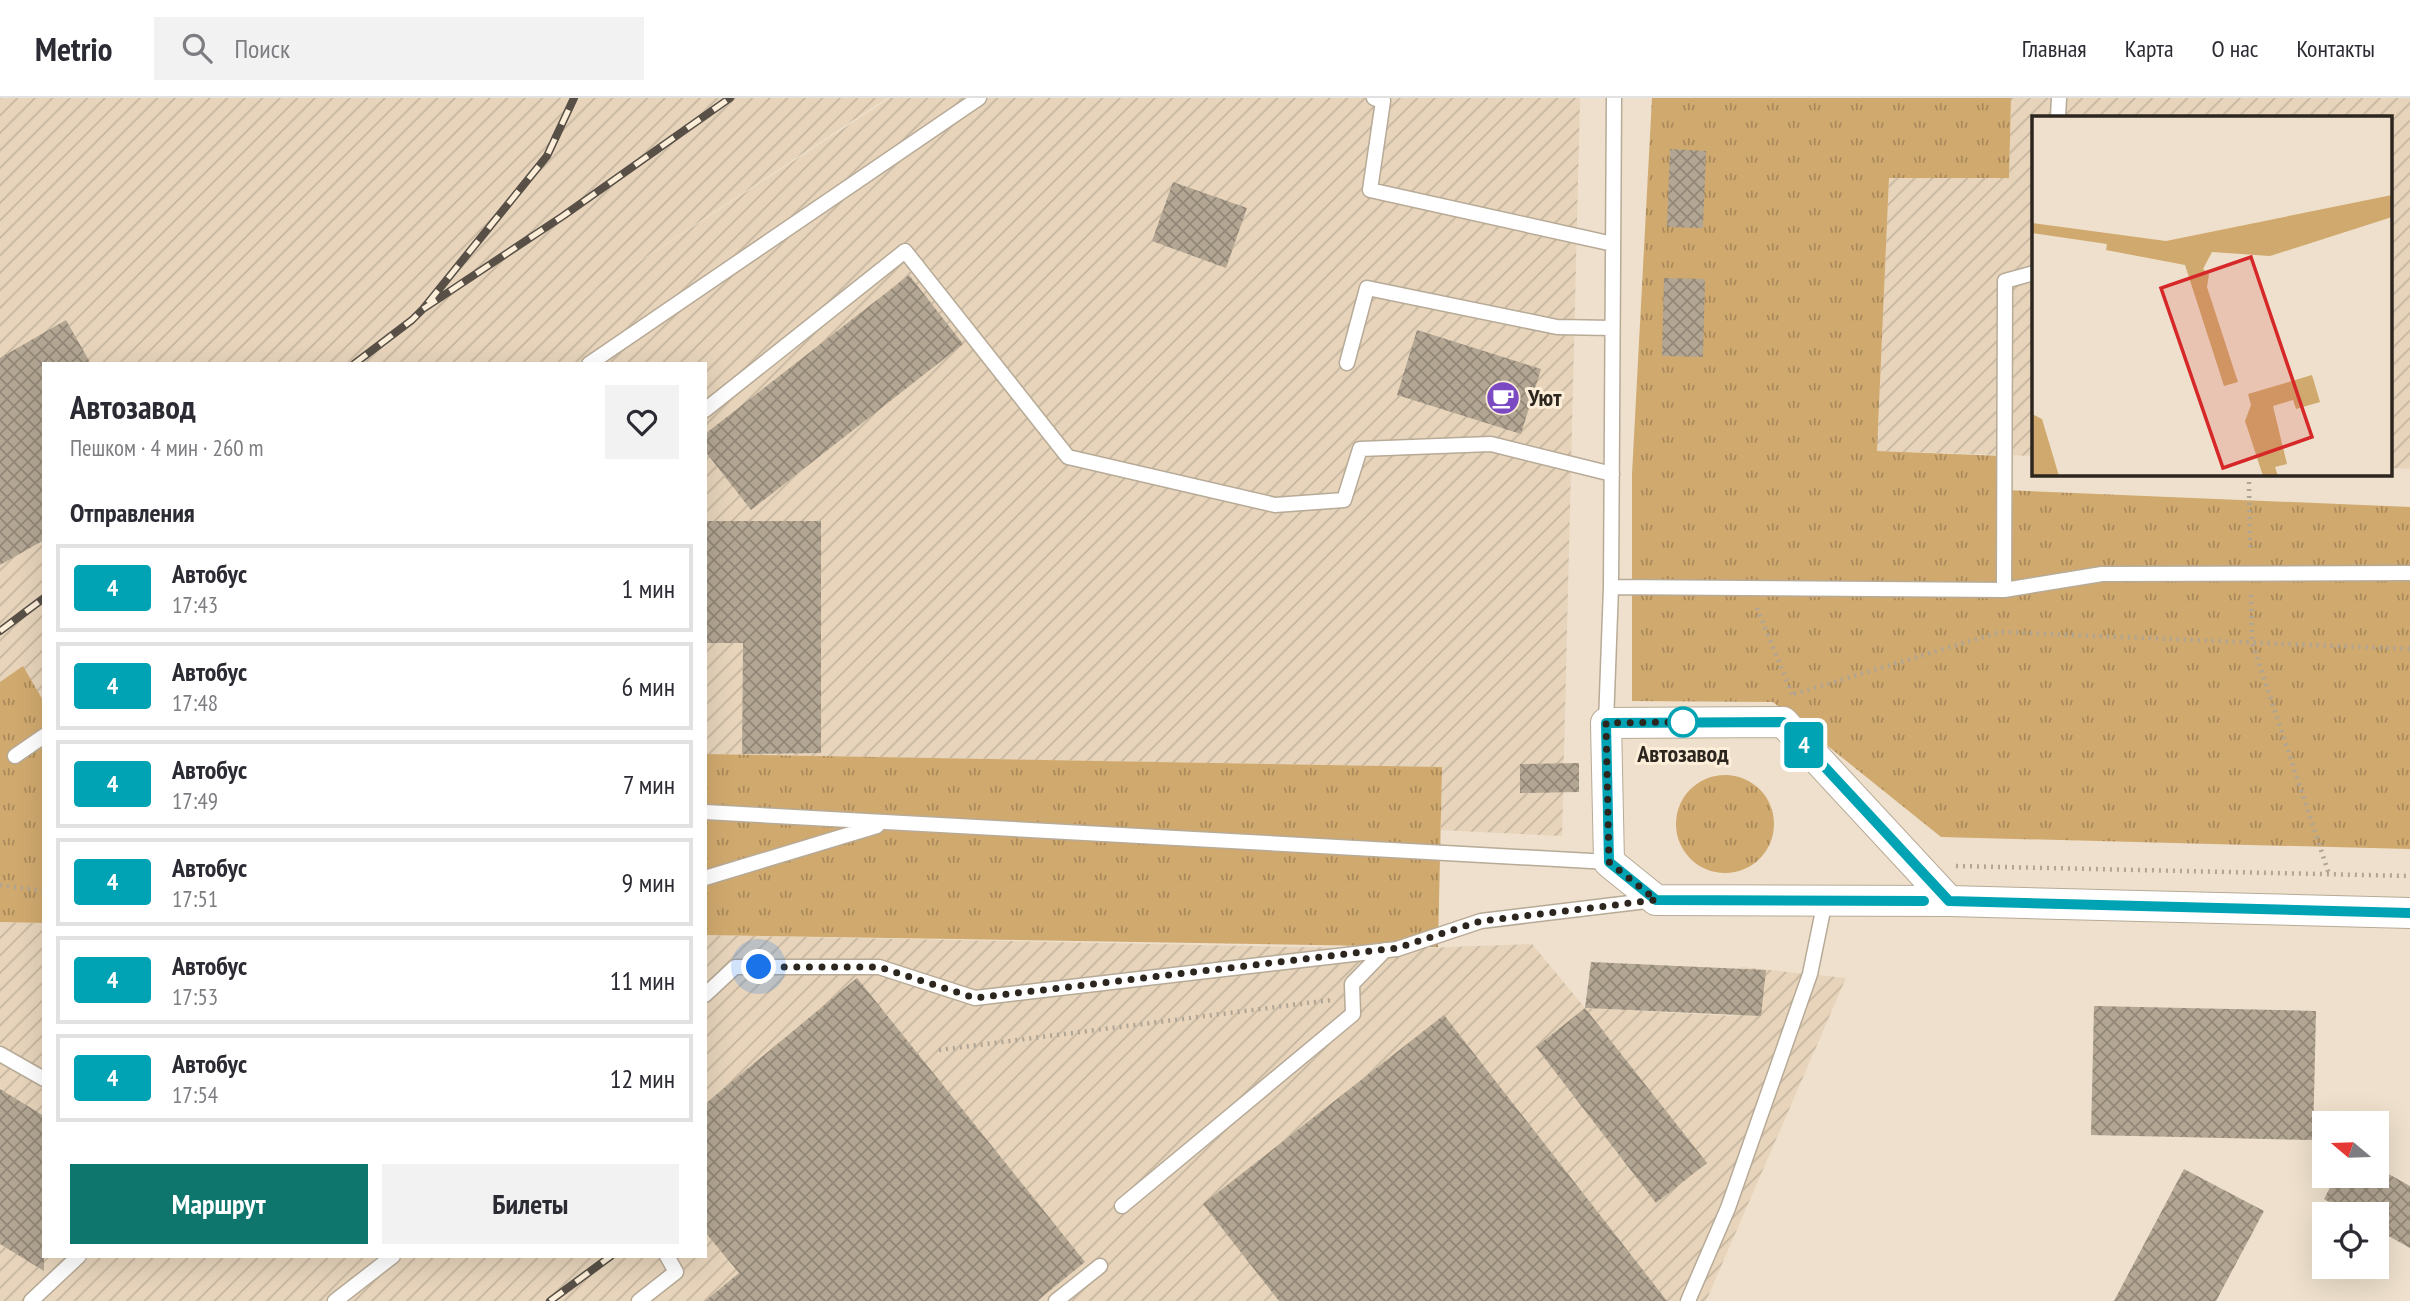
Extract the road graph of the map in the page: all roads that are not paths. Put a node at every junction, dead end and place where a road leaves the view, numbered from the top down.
1 (979, 98) edge
2 (1374, 98) edge
3 (1614, 98) edge
4 (2059, 98) edge
5 (2058, 116) edge
6 (1613, 244) junction
7 (2032, 274) edge
8 (1612, 328) junction
9 (592, 362) edge
10 (1347, 363) dead end
11 (707, 408) edge
12 (1612, 474) junction
13 (2410, 573) edge
14 (1611, 587) junction
15 (2004, 590) junction
16 (1606, 723) junction
17 (42, 737) edge
18 (15, 756) dead end
19 (707, 812) edge
20 (889, 822) junction
21 (1609, 862) junction
22 (707, 877) edge
23 (1656, 900) junction
24 (1825, 901) junction
25 (1949, 901) junction
26 (2410, 913) edge
27 (1385, 950) junction
28 (707, 993) edge
29 (0, 1054) edge
30 (42, 1078) edge
31 (1122, 1206) dead end
32 (77, 1258) edge
33 (390, 1258) edge
34 (668, 1258) edge
35 (1100, 1266) dead end
36 (31, 1301) edge
37 (335, 1301) edge
38 (639, 1301) edge
39 (1056, 1301) edge
40 (1688, 1301) edge

1 - 9 lane
2 - 6 lane
3 - 6 lane
4 - 5 lane
6 - 8 lane
7 - 15 lane
8 - 10 lane
8 - 12 lane
11 - 12 lane
12 - 14 lane
13 - 15 lane
14 - 15 lane
14 - 16 lane
16 - 21 street
16 - 25 street
17 - 18 lane
19 - 20 lane
20 - 21 lane
20 - 22 lane
21 - 23 street
23 - 24 street
23 - 27 lane
24 - 25 street
24 - 40 lane
25 - 26 street
27 - 28 lane
27 - 31 lane
29 - 30 lane
32 - 36 lane
33 - 37 lane
34 - 38 lane
35 - 39 lane

